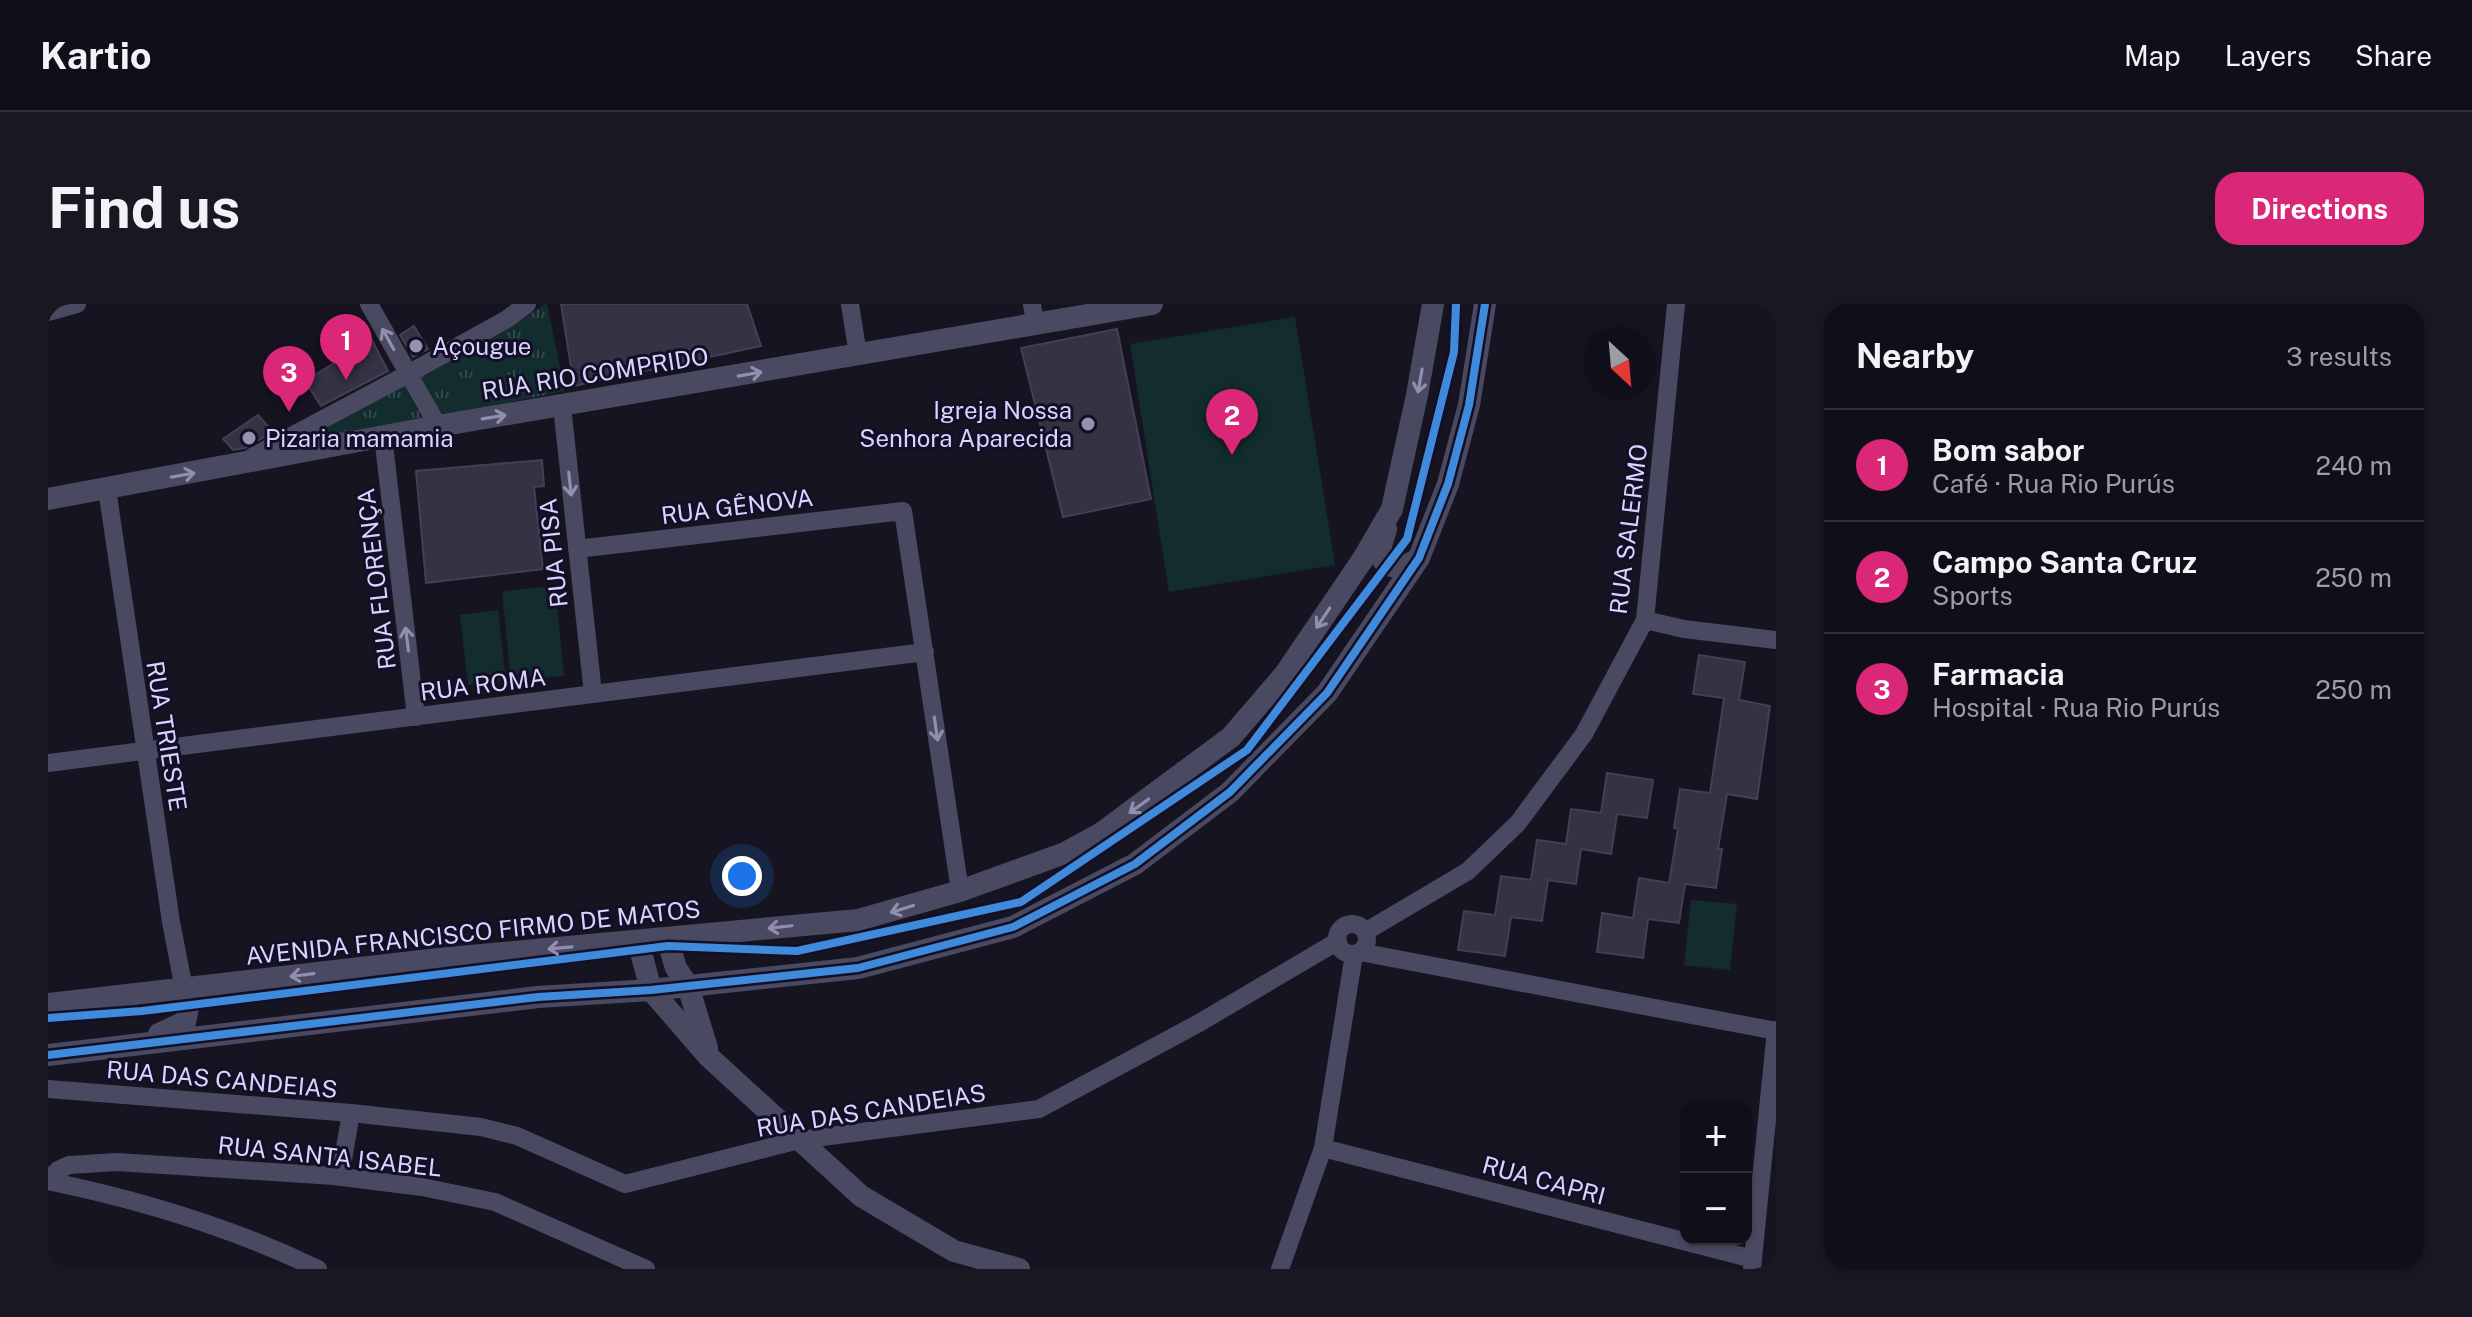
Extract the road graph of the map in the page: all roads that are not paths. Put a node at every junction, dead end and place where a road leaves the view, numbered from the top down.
1 (77, 304) edge
2 (369, 304) edge
3 (527, 304) edge
4 (850, 304) edge
5 (1152, 304) edge
6 (1417, 304) edge
7 (1433, 304) edge
8 (1485, 304) edge
9 (1676, 304) edge
10 (48, 312) edge
11 (1034, 314) edge
12 (1430, 328) junction
13 (858, 355) junction
14 (408, 374) junction
15 (562, 406) junction
16 (438, 426) junction
17 (383, 436) junction
18 (236, 466) junction
19 (107, 489) junction
20 (48, 499) edge
21 (1392, 509) junction
22 (577, 549) junction
23 (1419, 558) junction
24 (1645, 620) junction
25 (1776, 640) edge
26 (925, 652) junction
27 (593, 694) junction
28 (416, 717) junction
29 (145, 751) junction
30 (48, 763) edge
31 (960, 891) junction
32 (1365, 932) junction
33 (667, 938) junction
34 (638, 941) junction
35 (1338, 941) junction
36 (1357, 953) junction
37 (688, 986) junction
38 (184, 989) junction
39 (651, 990) junction
40 (48, 1004) edge
41 (1776, 1031) edge
42 (104, 1047) junction
43 (49, 1054) edge
44 (709, 1057) junction
45 (50, 1089) edge
46 (351, 1113) junction
47 (799, 1140) junction
48 (1323, 1148) junction
49 (340, 1177) junction
50 (48, 1181) edge
51 (1752, 1264) edge
52 (318, 1269) edge
53 (646, 1269) edge
54 (1019, 1269) edge
55 (1280, 1269) edge

1 - 10 street
14 -> 2 street
3 - 14 street
4 - 13 street
5 - 11 street, RUA RIO COMPRIDO
6 - 12 street
7 - 12 street, AVENIDA FRANCISCO FIRMO DE MATOS
8 - 23 street
9 - 24 street, RUA SALERMO
11 - 13 street, RUA RIO COMPRIDO
12 -> 21 street, AVENIDA FRANCISCO FIRMO DE MATOS
15 -> 13 street, RUA RIO COMPRIDO
14 - 16 street
14 - 18 street
16 -> 15 street, RUA RIO COMPRIDO
15 -> 22 street, RUA PISA
16 - 17 street, RUA RIO COMPRIDO
17 - 18 street, RUA RIO COMPRIDO
28 -> 17 street, RUA FLORENÇA
19 -> 18 street, RUA RIO COMPRIDO
19 - 20 street, RUA RIO COMPRIDO
19 - 29 street, RUA TRIESTE
21 - 23 street
21 -> 31 street, AVENIDA FRANCISCO FIRMO DE MATOS
22 - 26 street, RUA GÊNOVA
22 - 27 street, RUA PISA
23 - 37 street
24 - 25 street
24 - 32 street, RUA SALERMO
26 - 27 street, RUA ROMA
26 -> 31 street
27 - 28 street, RUA ROMA
28 - 29 street, RUA ROMA
29 - 30 street, RUA ROMA
29 - 38 street, RUA TRIESTE
31 -> 33 street, AVENIDA FRANCISCO FIRMO DE MATOS
32 - 35 street
32 - 36 street
33 - 34 street, AVENIDA FRANCISCO FIRMO DE MATOS
33 - 37 street
34 -> 38 street, AVENIDA FRANCISCO FIRMO DE MATOS
34 - 39 street
35 - 36 street
35 - 47 street, RUA DAS CANDEIAS
36 - 41 street
36 - 48 street
37 - 39 street
37 - 44 street
38 - 40 street, AVENIDA FRANCISCO FIRMO DE MATOS
38 - 42 street
39 - 42 street
39 - 44 street
41 - 51 street
42 - 43 street
43 - 45 street
44 - 47 street
45 - 46 street, RUA DAS CANDEIAS
46 - 47 street, RUA DAS CANDEIAS
46 - 49 street
47 - 54 street
48 - 51 street, RUA CAPRI
48 - 55 street
49 - 50 street, RUA SANTA ISABEL
49 - 53 street, RUA SANTA ISABEL
50 - 52 street

